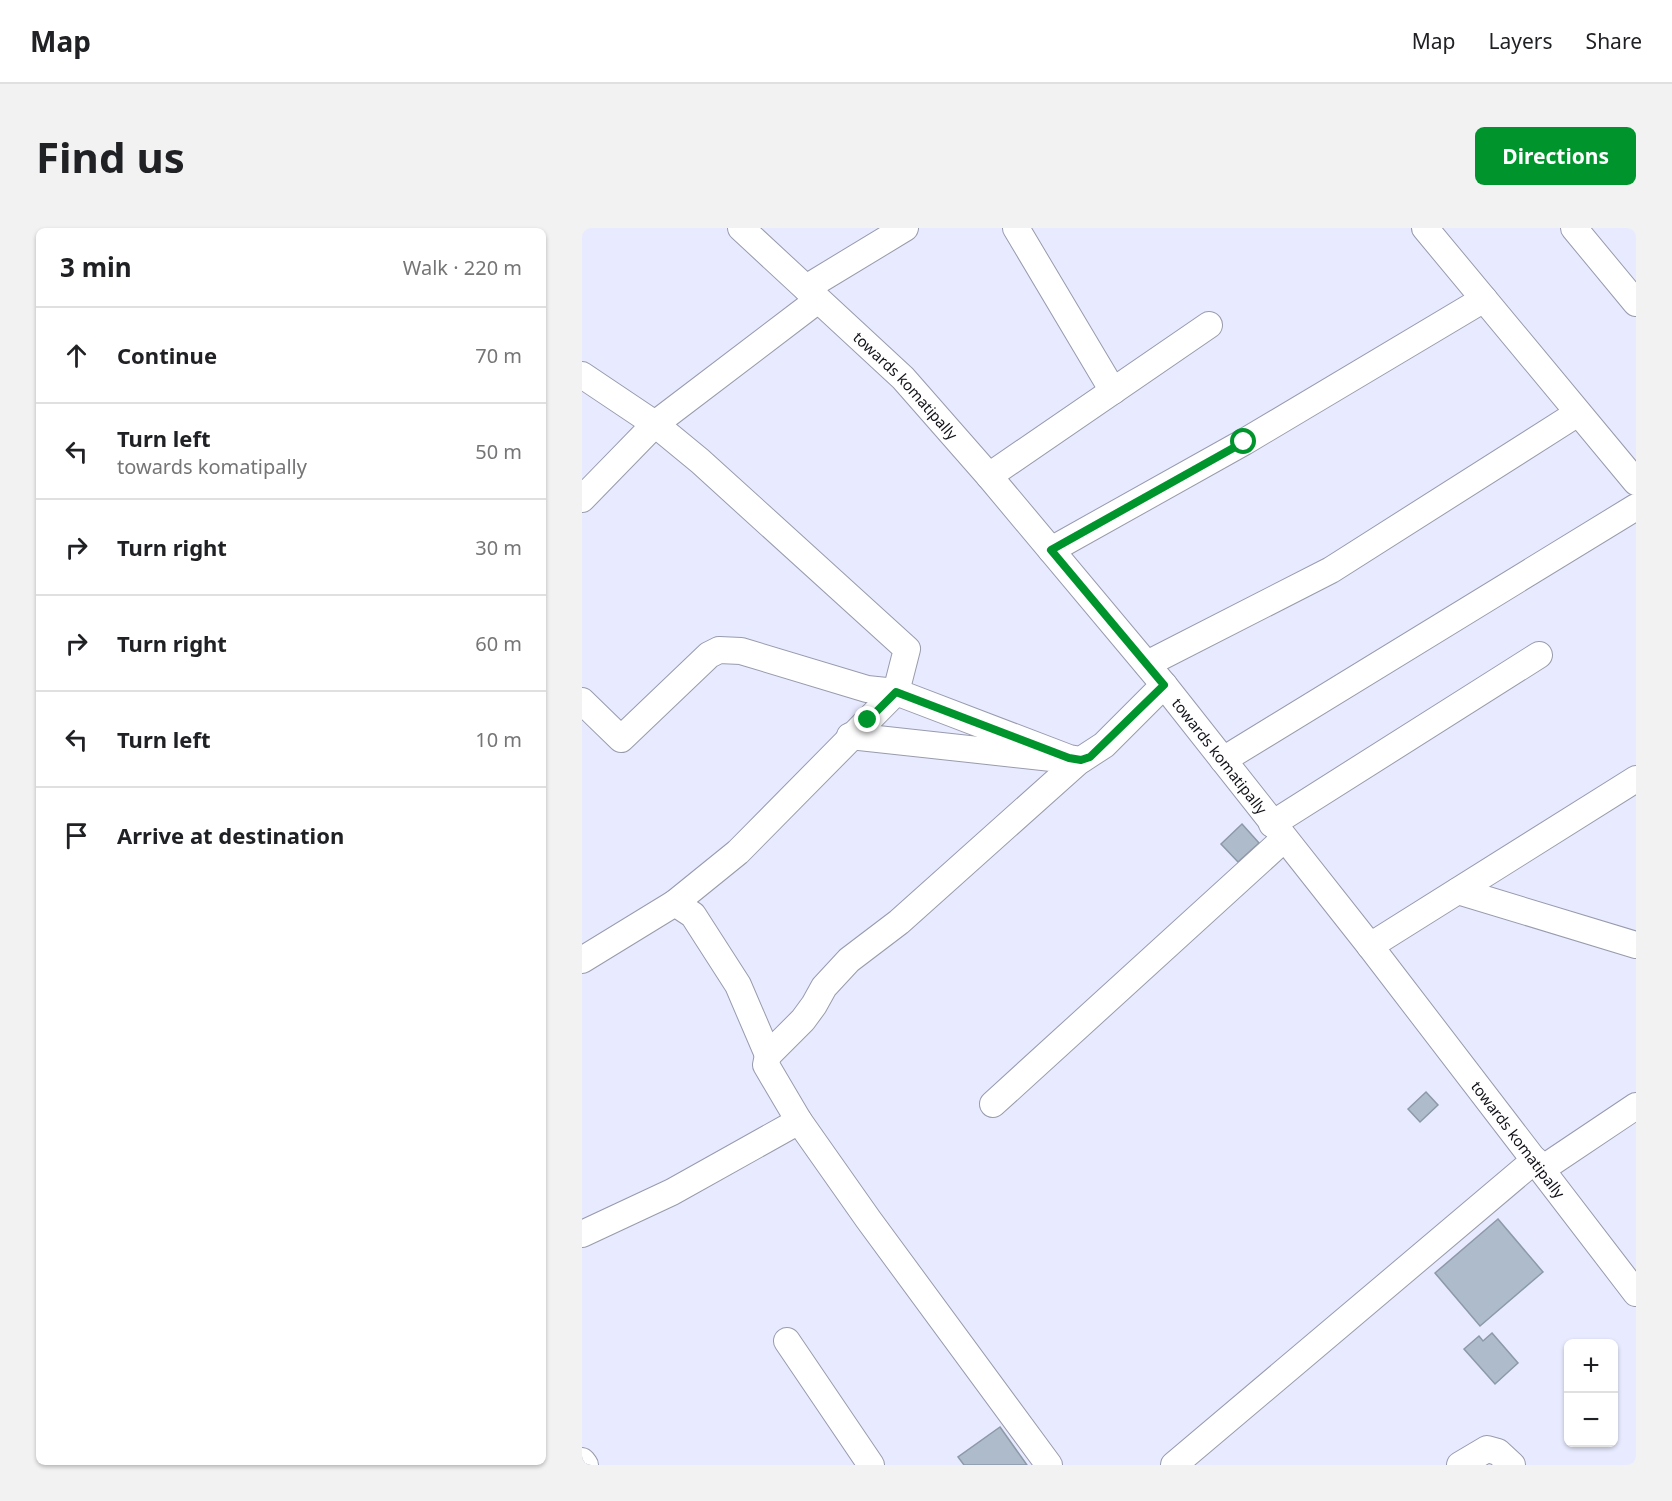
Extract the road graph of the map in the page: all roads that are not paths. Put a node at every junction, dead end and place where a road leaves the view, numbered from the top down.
1 (741, 228) edge
2 (905, 228) edge
3 (1016, 228) edge
4 (1425, 228) edge
5 (1574, 228) edge
6 (812, 294) junction
7 (1484, 300) junction
8 (1636, 303) edge
9 (1209, 325) dead end
10 (582, 375) edge
11 (1113, 391) junction
12 (1578, 413) junction
13 (655, 424) junction
14 (989, 476) junction
15 (1636, 482) edge
16 (582, 499) edge
17 (1636, 507) edge
18 (1051, 550) junction
19 (1539, 655) dead end
20 (1147, 664) junction
21 (1164, 685) junction
22 (896, 692) junction
23 (582, 701) edge
24 (850, 736) junction
25 (1222, 760) junction
26 (1636, 779) edge
27 (1278, 831) junction
28 (1458, 891) junction
29 (675, 903) junction
30 (1636, 945) edge
31 (1370, 946) junction
32 (582, 960) edge
33 (768, 1055) junction
34 (993, 1104) dead end
35 (1636, 1106) edge
36 (799, 1121) junction
37 (1538, 1165) junction
38 (582, 1234) edge
39 (1634, 1286) edge
40 (787, 1341) dead end
41 (582, 1461) edge
42 (867, 1464) edge
43 (585, 1465) edge
44 (1049, 1465) edge
45 (1174, 1465) edge
46 (1460, 1465) edge
47 (1512, 1465) edge

1 - 6 street, towards komatipally
2 - 6 street
3 - 11 street
4 - 7 street
5 - 8 street
6 - 13 street
6 - 14 street, towards komatipally
7 - 12 street
7 - 18 street
9 - 11 street
10 - 13 street
11 - 14 street
12 - 15 street
12 - 20 street
13 - 16 street
13 - 22 street
14 - 18 street, towards komatipally
17 - 25 street
18 - 20 street, towards komatipally
19 - 27 street
20 - 21 street, towards komatipally
21 - 22 street
21 - 25 street, towards komatipally
22 - 23 street
22 - 24 street
24 - 29 street
24 - 33 street
25 - 27 street, towards komatipally
26 - 28 street
27 - 31 street, towards komatipally
27 - 34 street
28 - 30 street
28 - 31 street
29 - 32 street
29 - 33 street
31 - 37 street, towards komatipally
33 - 36 street
35 - 37 street
36 - 38 street
36 - 44 street
37 - 39 street, towards komatipally
37 - 45 street
40 - 42 street
41 - 43 street
46 - 47 street

